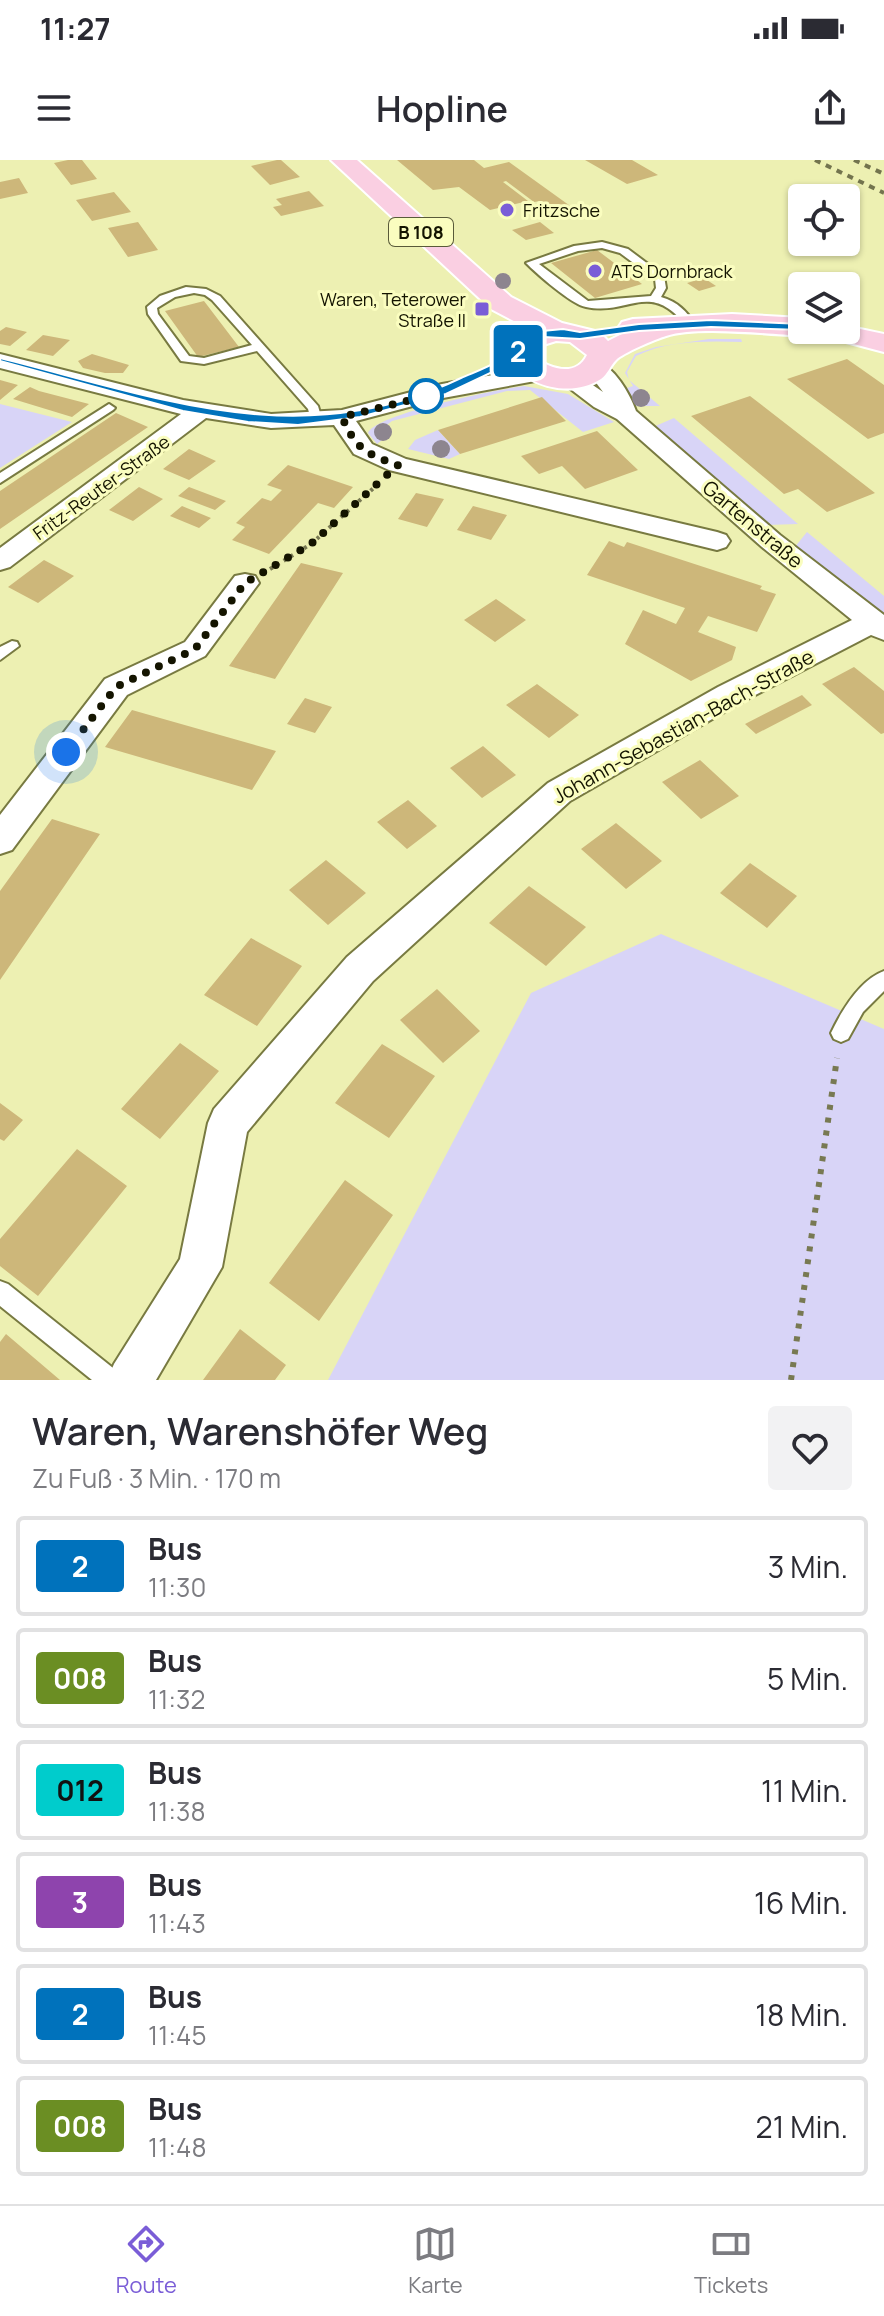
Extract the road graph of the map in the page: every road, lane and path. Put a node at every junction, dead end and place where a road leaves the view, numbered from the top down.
1 (343, 160) edge
2 (658, 313) junction
3 (788, 326) edge
4 (860, 338) edge
5 (884, 343) edge
6 (259, 347) junction
7 (560, 355) junction
8 (0, 361) edge
9 (109, 408) dead end
10 (200, 411) junction
11 (329, 418) junction
12 (398, 465) junction
13 (0, 479) edge
14 (717, 541) dead end
15 (0, 561) edge
16 (245, 583) joint
17 (878, 626) edge
18 (0, 840) edge
19 (884, 979) edge
20 (841, 1033) joint
21 (0, 1292) edge
22 (110, 1380) edge
23 (130, 1380) edge
24 (791, 1380) edge

1 - 7 main road, B 108
2 - 2 lane
2 - 3 main road
2 - 7 main road
4 - 5 main road
6 - 6 lane
6 - 11 lane
7 - 11 street
7 - 17 street, Gartenstraße
8 - 10 street
9 - 13 lane
10 - 11 street
10 - 15 street, Fritz-Reuter-Straße
11 - 12 street
12 - 14 street
12 - 16 path
16 - 18 street
17 - 23 street, Johann-Sebastian-Bach-Straße
19 - 20 lane
20 - 24 path
21 - 22 lane

